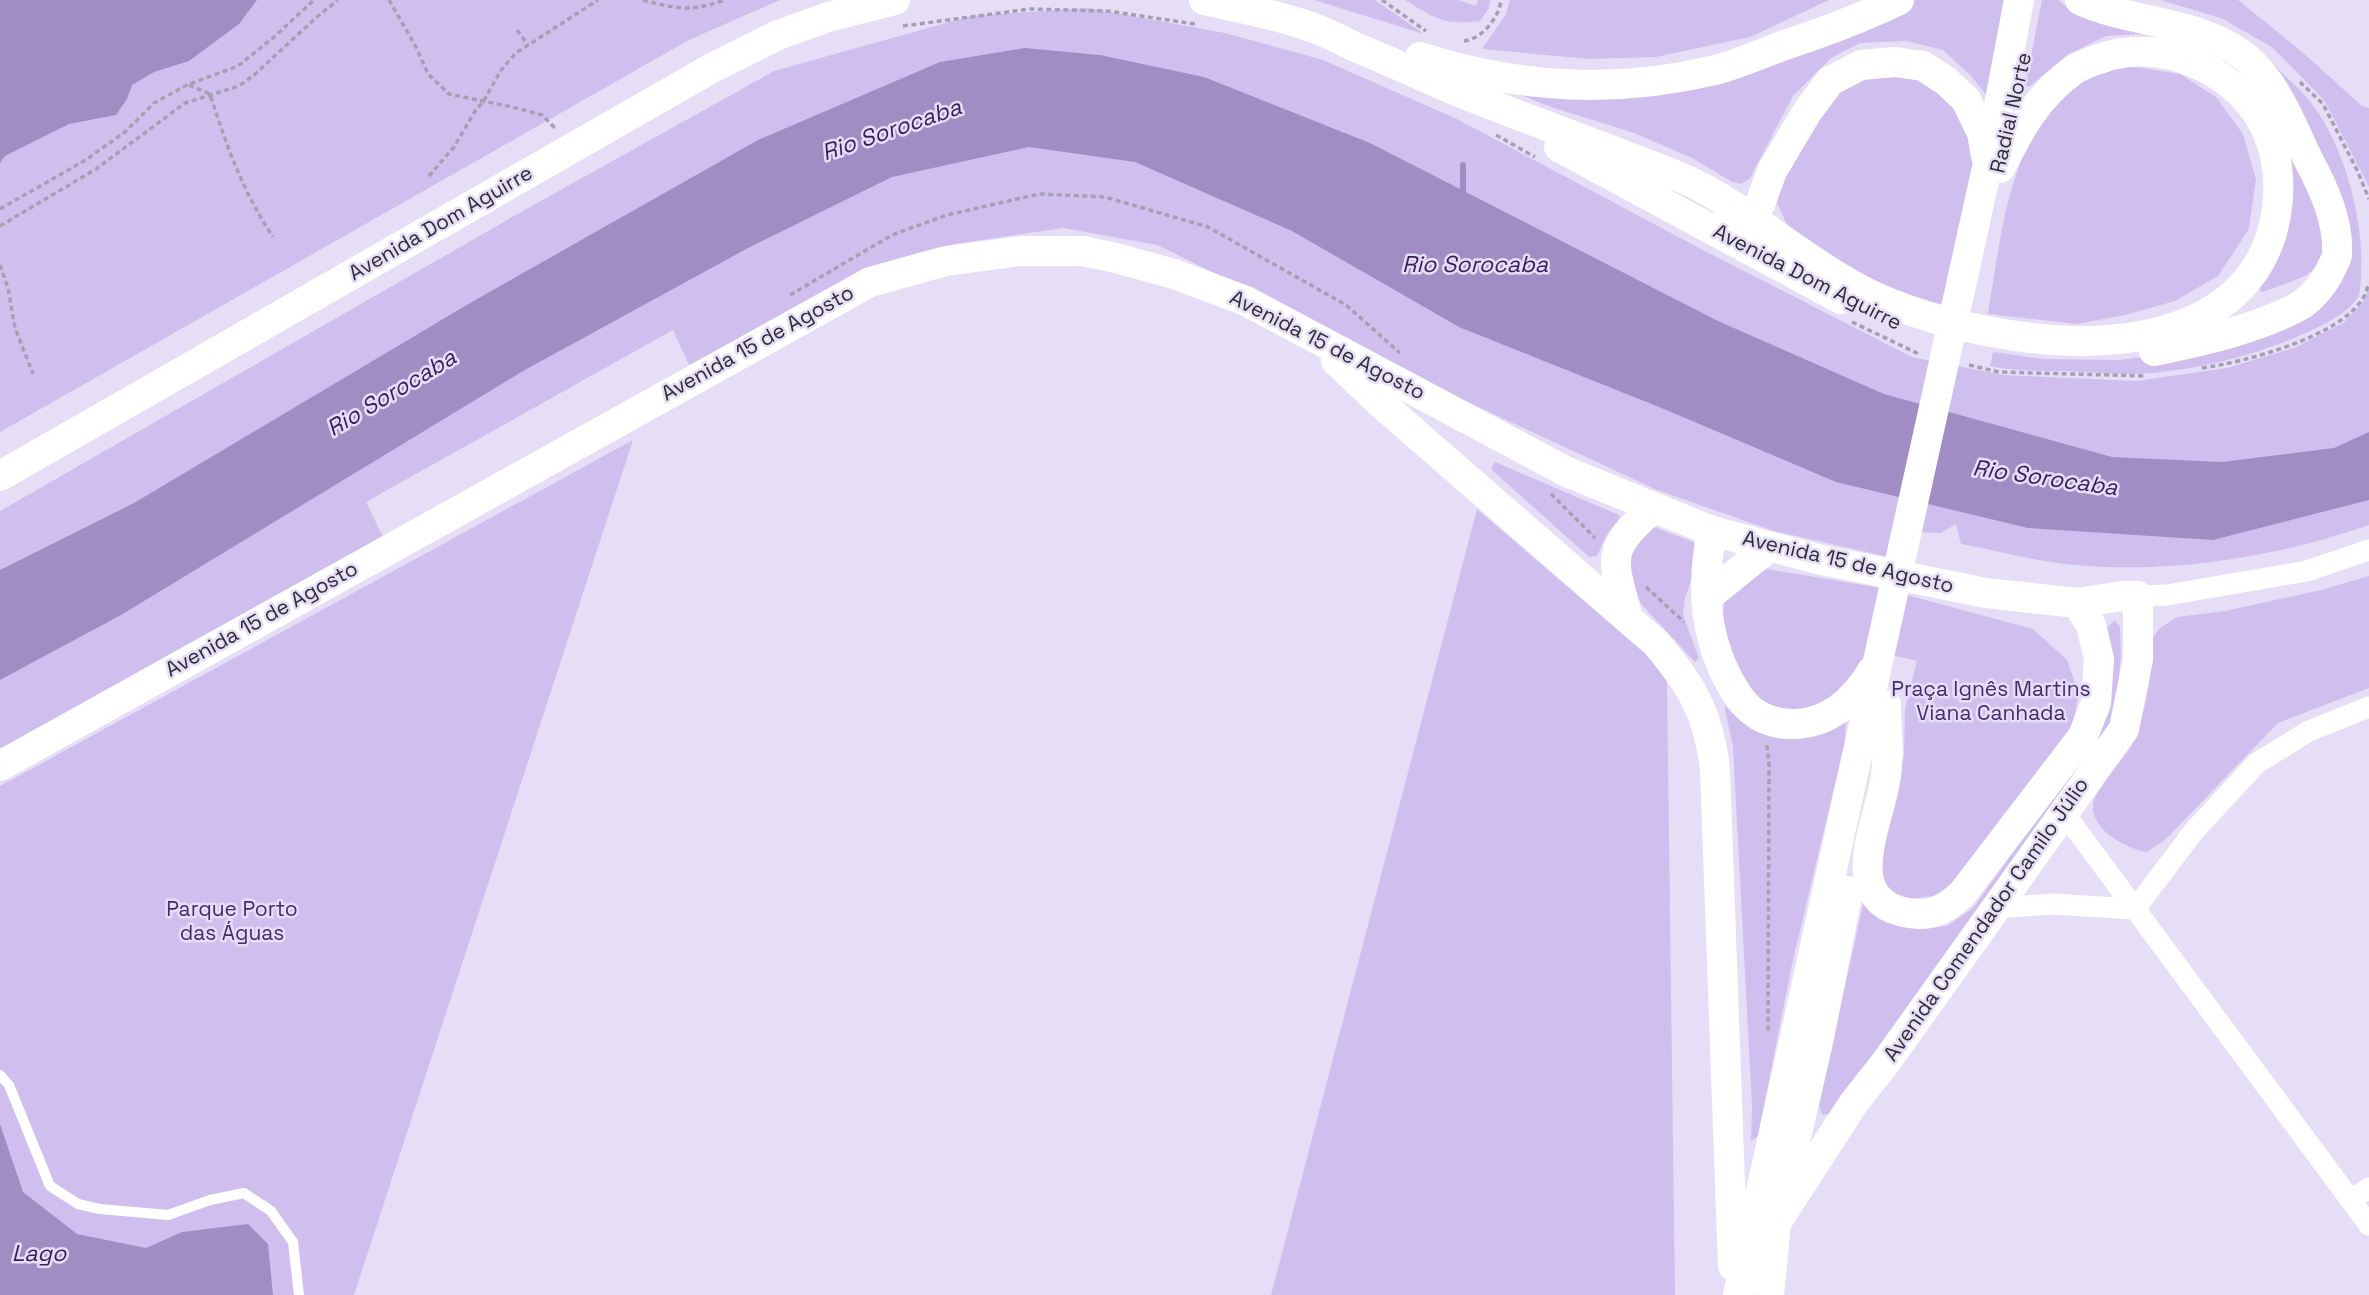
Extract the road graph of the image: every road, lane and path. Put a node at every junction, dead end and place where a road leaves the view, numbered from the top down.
1 (314, 0) edge
2 (338, 0) edge
3 (389, 0) edge
4 (598, 0) edge
5 (643, 0) edge
6 (724, 0) edge
7 (1382, 0) edge
8 (1501, 0) edge
9 (1899, 0) edge
10 (2019, 0) edge
11 (2037, 0) edge
12 (2080, 0) edge
13 (1202, 12) edge
14 (896, 13) edge
15 (1308, 26) junction
16 (517, 30) dead end
17 (1437, 35) dead end
18 (1455, 40) dead end
19 (528, 45) junction
20 (187, 85) junction
21 (1462, 93) junction
22 (210, 94) junction
23 (483, 102) junction
24 (556, 130) dead end
25 (1489, 132) dead end
26 (1536, 157) dead end
27 (1994, 165) junction
28 (1772, 171) junction
29 (429, 176) dead end
30 (1631, 187) junction
31 (0, 209) edge
32 (1746, 215) junction
33 (0, 226) edge
34 (273, 237) dead end
35 (1779, 238) junction
36 (0, 265) edge
37 (2369, 283) edge
38 (784, 299) dead end
39 (1844, 318) dead end
40 (1305, 331) junction
41 (1928, 357) dead end
42 (1407, 359) dead end
43 (1964, 364) dead end
44 (2201, 368) dead end
45 (33, 374) dead end
46 (2150, 376) dead end
47 (0, 476) edge
48 (1547, 490) dead end
49 (1654, 508) junction
50 (1712, 531) junction
51 (1769, 547) junction
52 (2369, 550) edge
53 (1615, 558) junction
54 (2130, 596) junction
55 (1706, 598) junction
56 (2077, 603) junction
57 (1628, 618) junction
58 (1685, 623) dead end
59 (2094, 637) junction
60 (1887, 659) junction
61 (1886, 705) junction
62 (2369, 707) edge
63 (1765, 720) junction
64 (0, 766) edge
65 (2064, 813) junction
66 (1996, 908) junction
67 (2135, 909) junction
68 (1768, 1044) dead end
69 (0, 1075) edge
70 (2369, 1188) edge
71 (2350, 1200) junction
72 (1776, 1223) junction
73 (2369, 1225) edge
74 (299, 1295) edge
75 (1736, 1295) edge
76 (1769, 1295) edge

1 - 20 path
2 - 22 path
3 - 23 path
4 - 19 path
5 - 6 path
7 - 17 path
8 - 18 path
9 - 15 main road
10 - 27 main road, Radial Norte
11 - 27 main road, Radial Norte
12 - 30 main road, Avenida Dom Aguirre
13 - 14 path
13 - 15 main road, Avenida Dom Aguirre
14 - 47 main road, Avenida Dom Aguirre
15 - 21 main road, Avenida Dom Aguirre
16 - 19 path
19 - 23 path
20 - 22 path
20 - 31 path
21 - 30 main road, Avenida Dom Aguirre
21 - 32 main road, Avenida Dom Aguirre
22 - 33 path
22 - 34 path
23 - 24 path
23 - 29 path
25 - 26 path
27 - 28 main road
27 - 35 main road, Avenida Dom Aguirre
27 - 60 main road, Radial Norte
28 - 32 main road
28 - 35 main road
30 - 32 main road
32 - 35 main road, Avenida Dom Aguirre
36 - 45 path
37 - 44 path
38 - 42 path
39 - 41 path
40 - 49 main road, Avenida 15 de Agosto
40 - 57 main road
40 - 64 main road, Avenida 15 de Agosto
43 - 46 path
48 - 53 path
49 - 50 main road, Avenida 15 de Agosto
49 - 53 main road
50 - 51 main road, Avenida 15 de Agosto
50 - 55 main road
51 - 55 main road
51 - 56 main road, Avenida 15 de Agosto
52 - 54 street, Avenida 15 de Agosto
53 - 57 main road
53 - 58 path
54 - 56 main road, Avenida 15 de Agosto
54 - 59 main road
54 - 65 main road, Avenida Comendador Camilo Júlio
55 - 63 main road
56 - 59 main road
57 - 75 main road
59 - 61 main road
60 - 61 main road, Avenida Comendador Camilo Júlio
60 - 63 main road
60 - 75 main road
61 - 72 main road, Avenida Comendador Camilo Júlio
62 - 67 street
63 - 68 path
65 - 66 main road, Avenida Comendador Camilo Júlio
65 - 67 street
66 - 67 street
66 - 72 main road, Avenida Comendador Camilo Júlio
67 - 71 street
69 - 74 lane
70 - 71 street
71 - 73 street
72 - 76 main road, Avenida Comendador Camilo Júlio

